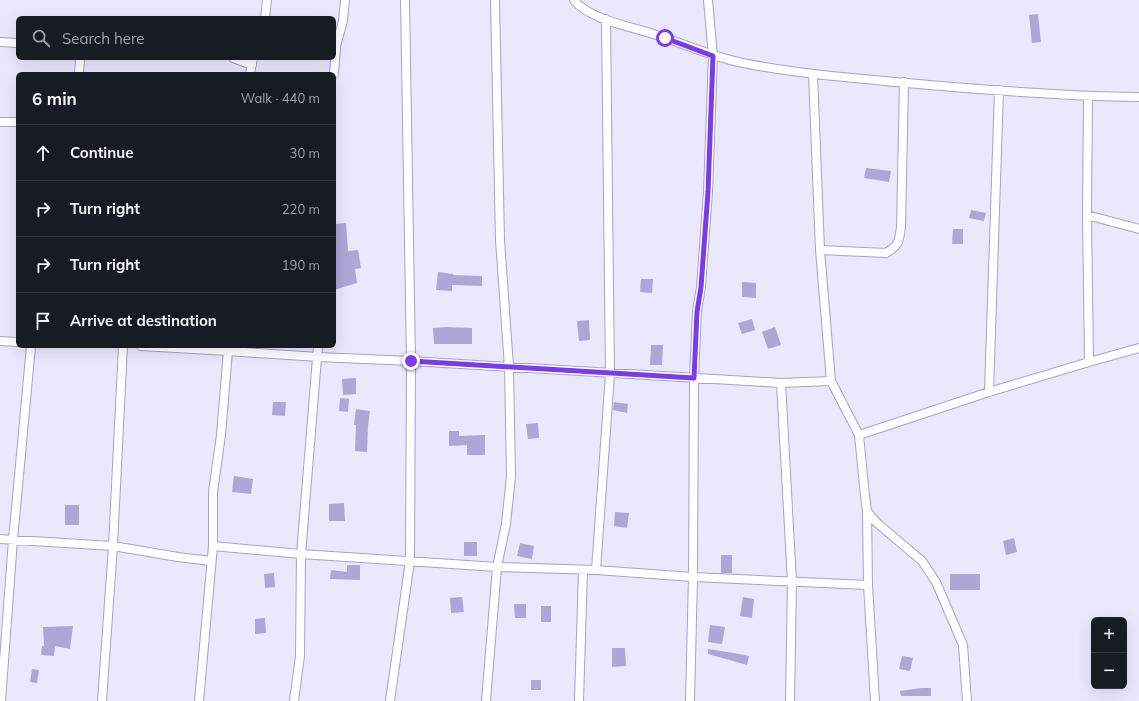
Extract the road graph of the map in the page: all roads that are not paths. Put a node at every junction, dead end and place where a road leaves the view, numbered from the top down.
1 (267, 0) edge
2 (345, 0) edge
3 (405, 0) edge
4 (495, 0) edge
5 (574, 0) edge
6 (708, 0) edge
7 (265, 16) edge
8 (606, 19) junction
9 (0, 42) edge
10 (16, 43) edge
11 (336, 46) edge
12 (713, 56) junction
13 (80, 60) edge
14 (243, 60) edge
15 (335, 60) edge
16 (253, 62) edge
17 (79, 72) edge
18 (250, 72) edge
19 (334, 72) edge
20 (813, 74) junction
21 (904, 82) junction
22 (999, 90) junction
23 (1088, 96) junction
24 (1139, 97) edge
25 (0, 122) edge
26 (16, 122) edge
27 (1088, 215) junction
28 (1139, 229) edge
29 (820, 250) junction
30 (0, 341) edge
31 (16, 342) edge
32 (31, 348) edge
33 (123, 348) edge
34 (228, 348) edge
35 (318, 348) edge
36 (1139, 348) edge
37 (318, 357) junction
38 (411, 361) junction
39 (1089, 362) junction
40 (509, 367) junction
41 (610, 374) junction
42 (694, 378) junction
43 (831, 381) junction
44 (781, 383) junction
45 (989, 392) junction
46 (859, 435) junction
47 (867, 511) junction
48 (0, 539) edge
49 (13, 540) junction
50 (112, 546) junction
51 (213, 546) junction
52 (301, 554) junction
53 (211, 561) junction
54 (410, 562) junction
55 (497, 568) junction
56 (583, 570) junction
57 (596, 570) junction
58 (693, 577) junction
59 (792, 582) junction
60 (868, 586) junction
61 (1, 701) edge
62 (102, 701) edge
63 (199, 701) edge
64 (294, 701) edge
65 (390, 701) edge
66 (486, 701) edge
67 (579, 701) edge
68 (690, 701) edge
69 (790, 701) edge
70 (875, 701) edge
71 (967, 701) edge

1 - 7 street
2 - 11 street
3 - 38 street
4 - 40 street
5 - 8 street
6 - 12 street
8 - 12 street
8 - 41 street
9 - 10 street
12 - 20 street
12 - 42 street
13 - 17 street
14 - 16 street
15 - 19 street
16 - 18 street
20 - 21 street
20 - 29 street
21 - 22 street
21 - 29 street
22 - 23 street
22 - 45 street
23 - 24 street
23 - 27 street
25 - 26 street
27 - 28 street
27 - 39 street
29 - 43 street
30 - 31 street
32 - 49 street
33 - 50 street
34 - 37 street
34 - 51 street
35 - 37 street
36 - 39 street
37 - 38 street
37 - 52 street
38 - 40 street
38 - 54 street
39 - 45 street
40 - 41 street
40 - 55 street
41 - 42 street
41 - 57 street
42 - 44 street
42 - 58 street
43 - 44 street
43 - 46 street
44 - 59 street
45 - 46 street
46 - 47 street
47 - 60 street
47 - 71 street
48 - 49 street
49 - 50 street
49 - 61 street
50 - 53 street
50 - 62 street
51 - 52 street
51 - 53 street
52 - 54 street
52 - 64 street
53 - 63 street
54 - 55 street
54 - 65 street
55 - 56 street
55 - 66 street
56 - 57 street
56 - 67 street
57 - 58 street
58 - 59 street
58 - 68 street
59 - 60 street
59 - 69 street
60 - 70 street

